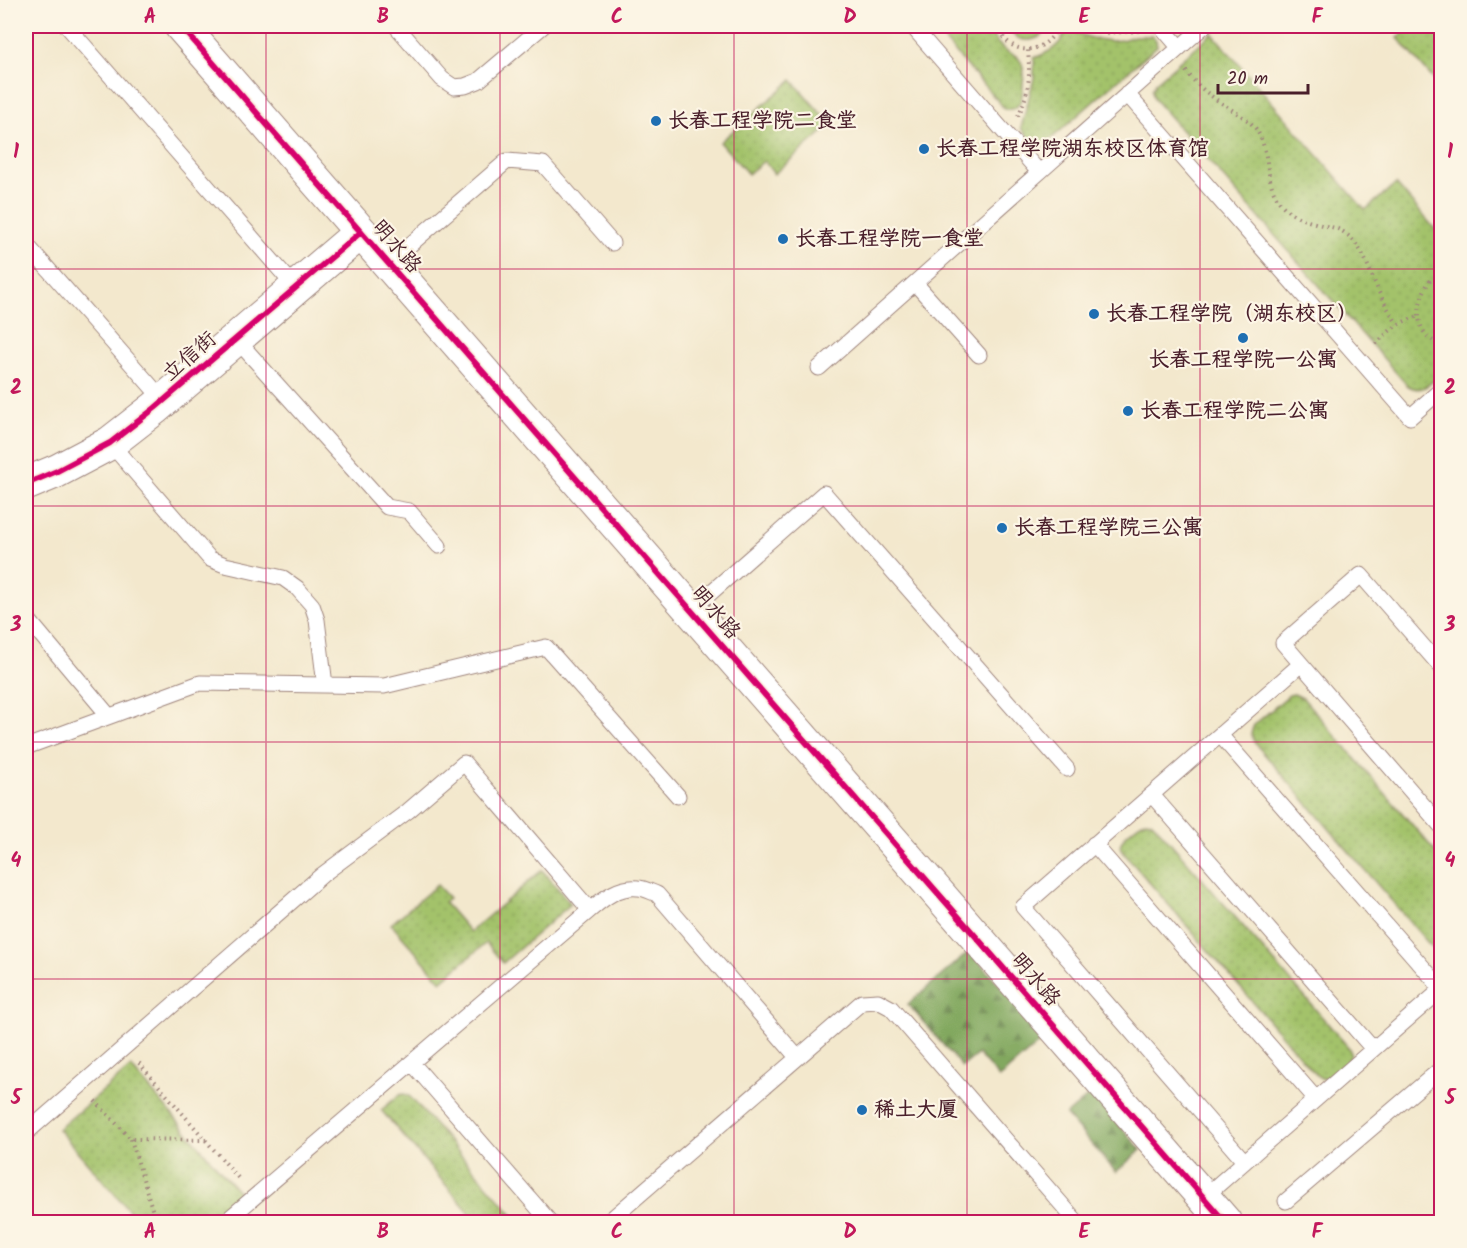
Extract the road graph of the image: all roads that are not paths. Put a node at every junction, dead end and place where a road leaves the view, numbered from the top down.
1 (67, 26) edge
2 (182, 26) edge
3 (396, 26) edge
4 (543, 26) edge
5 (912, 26) edge
6 (1204, 26) edge
7 (1162, 27) edge
8 (1176, 50) junction
9 (1127, 94) junction
10 (1039, 172) junction
11 (361, 232) junction
12 (612, 243) dead end
13 (26, 244) edge
14 (389, 263) junction
15 (915, 283) junction
16 (296, 288) junction
17 (236, 339) junction
18 (979, 355) dead end
19 (819, 368) dead end
20 (1442, 389) edge
21 (164, 401) junction
22 (110, 443) junction
23 (26, 483) edge
24 (439, 546) dead end
25 (691, 610) junction
26 (26, 617) edge
27 (1301, 664) junction
28 (1442, 668) edge
29 (325, 685) junction
30 (109, 716) junction
31 (1220, 735) junction
32 (26, 747) edge
33 (1067, 769) dead end
34 (1152, 795) junction
35 (678, 796) dead end
36 (1442, 827) edge
37 (1094, 844) junction
38 (590, 910) junction
39 (1442, 989) edge
40 (1373, 1049) junction
41 (797, 1057) junction
42 (412, 1063) junction
43 (1442, 1068) edge
44 (1316, 1099) junction
45 (26, 1133) edge
46 (1245, 1161) junction
47 (1203, 1198) junction
48 (1286, 1201) dead end
49 (26, 1219) edge
50 (29, 1222) edge
51 (225, 1222) edge
52 (549, 1222) edge
53 (608, 1222) edge
54 (1077, 1222) edge
55 (1225, 1222) edge

1 - 16 lane
2 - 11 street, 明水路
3 - 4 lane
5 - 10 lane
6 - 8 lane
7 - 8 lane
8 - 9 lane
9 - 10 lane
9 - 20 lane
10 - 15 lane
11 - 14 street, 明水路
11 - 16 street, 立信街
12 - 14 lane
13 - 21 lane
14 - 25 street, 明水路
15 - 18 lane
15 - 19 lane
16 - 17 street, 立信街
17 - 21 street, 立信街
17 - 24 lane
21 - 22 street, 立信街
22 - 23 street, 立信街
22 - 29 lane
25 - 33 lane
25 - 47 street, 明水路
26 - 30 lane
27 - 28 lane
27 - 31 lane
27 - 36 lane
29 - 30 lane
29 - 35 lane
30 - 32 lane
31 - 34 lane
31 - 39 lane
34 - 37 lane
34 - 40 lane
37 - 44 lane
37 - 46 lane
38 - 41 lane
38 - 42 lane
38 - 45 lane
39 - 40 lane
40 - 44 lane
41 - 53 lane
41 - 54 lane
42 - 51 lane
42 - 52 lane
43 - 48 lane
44 - 46 lane
46 - 47 lane
47 - 55 street, 明水路
49 - 50 lane

